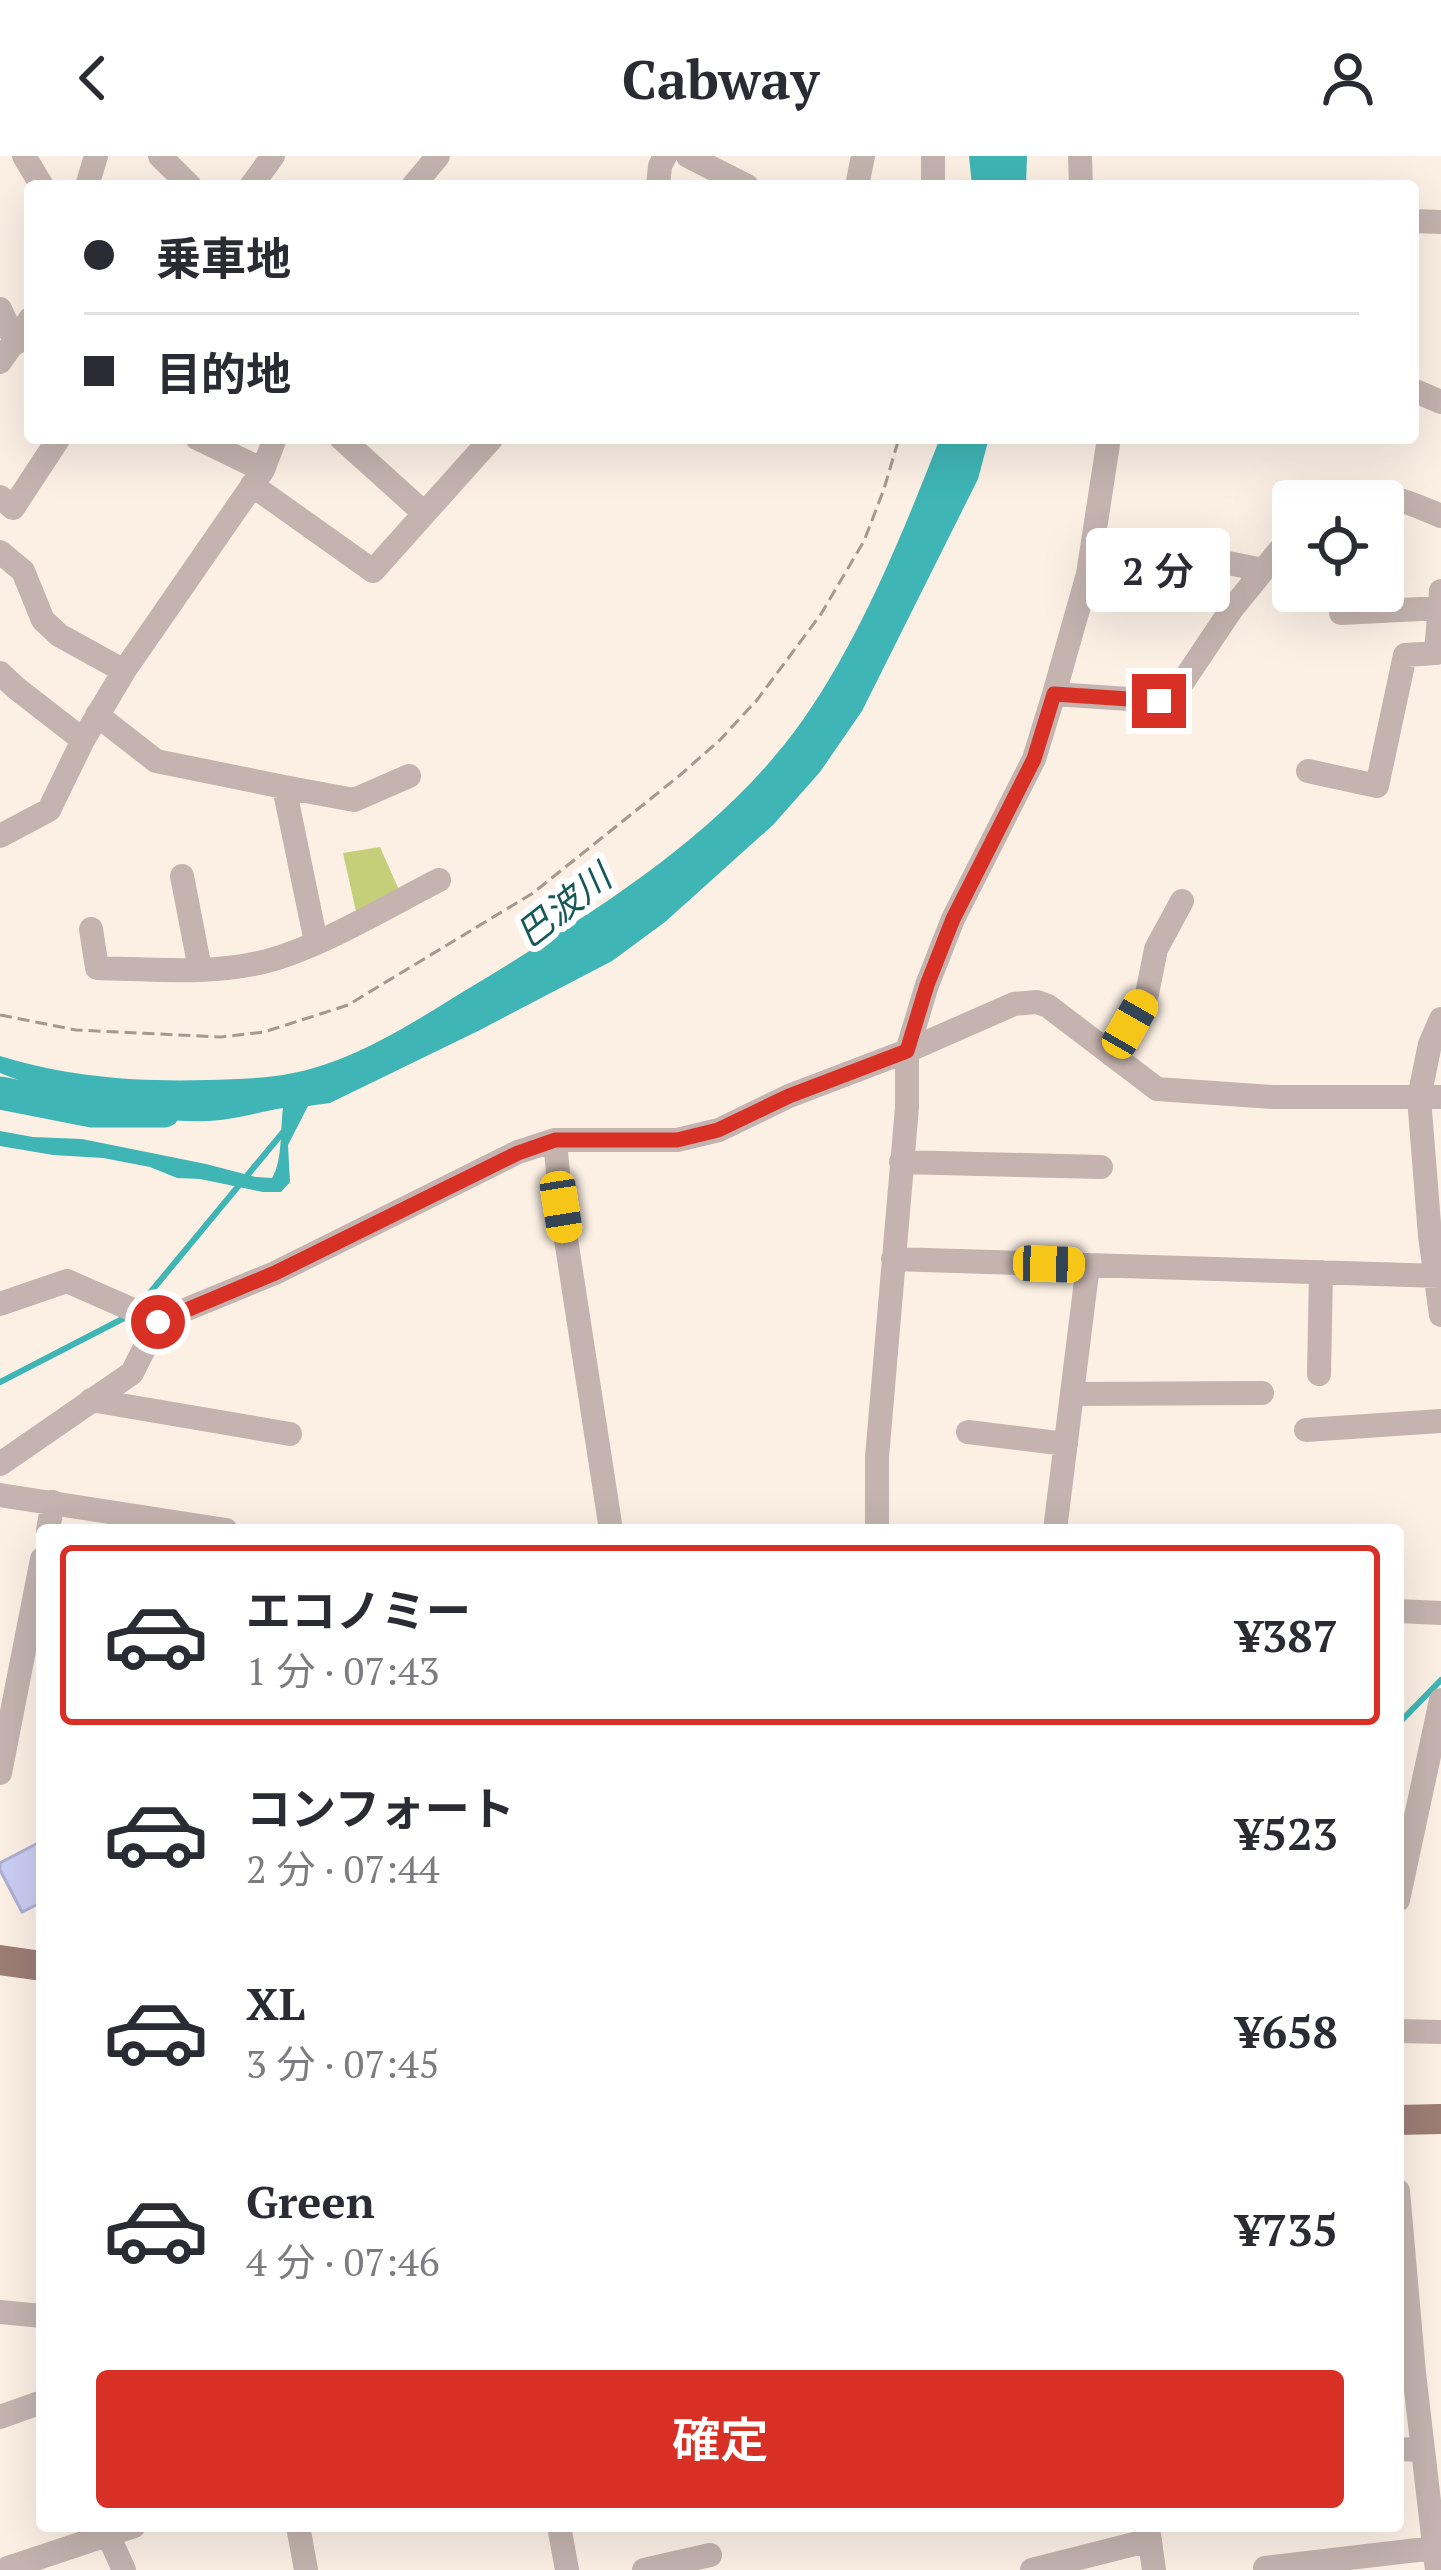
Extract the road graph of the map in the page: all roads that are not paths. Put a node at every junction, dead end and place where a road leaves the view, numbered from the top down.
1 (160, 156) edge
2 (438, 156) edge
3 (688, 156) edge
4 (184, 180) edge
5 (418, 180) edge
6 (735, 180) edge
7 (0, 309) edge
8 (8, 352) edge
9 (55, 444) edge
10 (206, 444) edge
11 (272, 444) edge
12 (348, 444) edge
13 (486, 444) edge
14 (1108, 444) edge
15 (258, 478) junction
16 (0, 497) edge
17 (1404, 501) edge
18 (424, 513) junction
19 (1441, 515) edge
20 (0, 552) edge
21 (1193, 556) dead end
22 (1272, 559) edge
23 (1263, 570) junction
24 (1441, 591) edge
25 (1440, 608) edge
26 (1341, 613) dead end
27 (124, 671) junction
28 (0, 673) edge
29 (1054, 694) junction
30 (97, 715) junction
31 (82, 740) junction
32 (1308, 771) dead end
33 (409, 776) dead end
34 (284, 787) junction
35 (0, 836) edge
36 (182, 876) dead end
37 (439, 880) dead end
38 (1182, 901) dead end
39 (91, 929) dead end
40 (316, 942) junction
41 (200, 969) junction
42 (1441, 1019) edge
43 (907, 1051) junction
44 (1112, 1055) junction
45 (1430, 1098) edge
46 (555, 1140) junction
47 (901, 1162) junction
48 (1433, 1165) edge
49 (1101, 1167) dead end
50 (893, 1259) junction
51 (1088, 1265) junction
52 (1321, 1272) junction
53 (1438, 1276) edge
54 (0, 1304) edge
55 (1441, 1315) edge
56 (158, 1322) junction
57 (1319, 1374) dead end
58 (1262, 1393) dead end
59 (1072, 1394) junction
60 (92, 1400) junction
61 (1441, 1421) edge
62 (1306, 1430) dead end
63 (968, 1432) dead end
64 (290, 1434) dead end
65 (1066, 1444) junction
66 (0, 1464) edge
67 (0, 1495) edge
68 (53, 1502) junction
69 (49, 1524) edge
70 (189, 1524) edge
71 (610, 1524) edge
72 (877, 1524) edge
73 (1056, 1524) edge
74 (36, 1585) edge
75 (1404, 1611) edge
76 (1441, 1613) edge
77 (1441, 1700) edge
78 (5, 1718) edge
79 (0, 1773) edge
80 (1404, 1872) edge
81 (0, 1960) edge
82 (36, 1965) edge
83 (1404, 2031) edge
84 (1441, 2032) edge
85 (1404, 2120) edge
86 (1441, 2120) edge
87 (0, 2312) edge
88 (36, 2315) edge
89 (1404, 2320) edge
90 (1406, 2373) edge
91 (36, 2404) edge
92 (0, 2416) edge
93 (1410, 2450) edge
94 (117, 2532) edge
95 (299, 2532) edge
96 (560, 2532) edge
97 (1149, 2533) edge
98 (108, 2535) junction
99 (0, 2550) edge
100 (710, 2555) dead end
101 (1436, 2559) edge
102 (1265, 2568) edge
103 (9, 2569) edge
104 (124, 2570) edge
105 (306, 2570) edge
106 (567, 2570) edge
107 (644, 2570) edge
108 (1032, 2570) edge
109 (1154, 2570) edge

1 - 4 street
2 - 5 street
3 - 6 street
7 - 8 street
9 - 16 street
10 - 15 street
11 - 15 street
12 - 18 street
13 - 18 street
14 - 29 street
15 - 18 street
15 - 27 street
17 - 19 street
20 - 27 street
21 - 23 street
22 - 23 street
23 - 29 street
24 - 25 street
25 - 26 street
25 - 32 street
27 - 30 street
28 - 31 street
29 - 43 street
30 - 31 street
30 - 34 street
31 - 35 street
33 - 34 street
34 - 40 street
36 - 41 street
37 - 40 street
38 - 44 street
39 - 41 street
40 - 41 street
42 - 45 street
43 - 44 street
43 - 46 street
43 - 47 street
44 - 45 street
45 - 48 street
46 - 56 street
46 - 71 street
47 - 49 street
47 - 50 street
48 - 53 street
50 - 51 street
50 - 72 street
51 - 52 street
51 - 59 street
52 - 53 street
52 - 57 street
53 - 55 street
54 - 56 street
56 - 60 street
58 - 59 street
59 - 65 street
60 - 64 street
60 - 66 street
61 - 62 street
63 - 65 street
65 - 73 street
67 - 68 street
68 - 69 street
68 - 70 street
74 - 78 street
75 - 76 street
77 - 80 street
78 - 79 street
81 - 82 main road
83 - 84 street
85 - 86 main road
87 - 88 street
89 - 90 street
90 - 93 street
91 - 92 street
93 - 101 street
94 - 98 street
95 - 105 street
96 - 106 street
97 - 108 street
97 - 109 street
98 - 103 street
98 - 104 street
99 - 103 street
100 - 107 street
101 - 102 street

